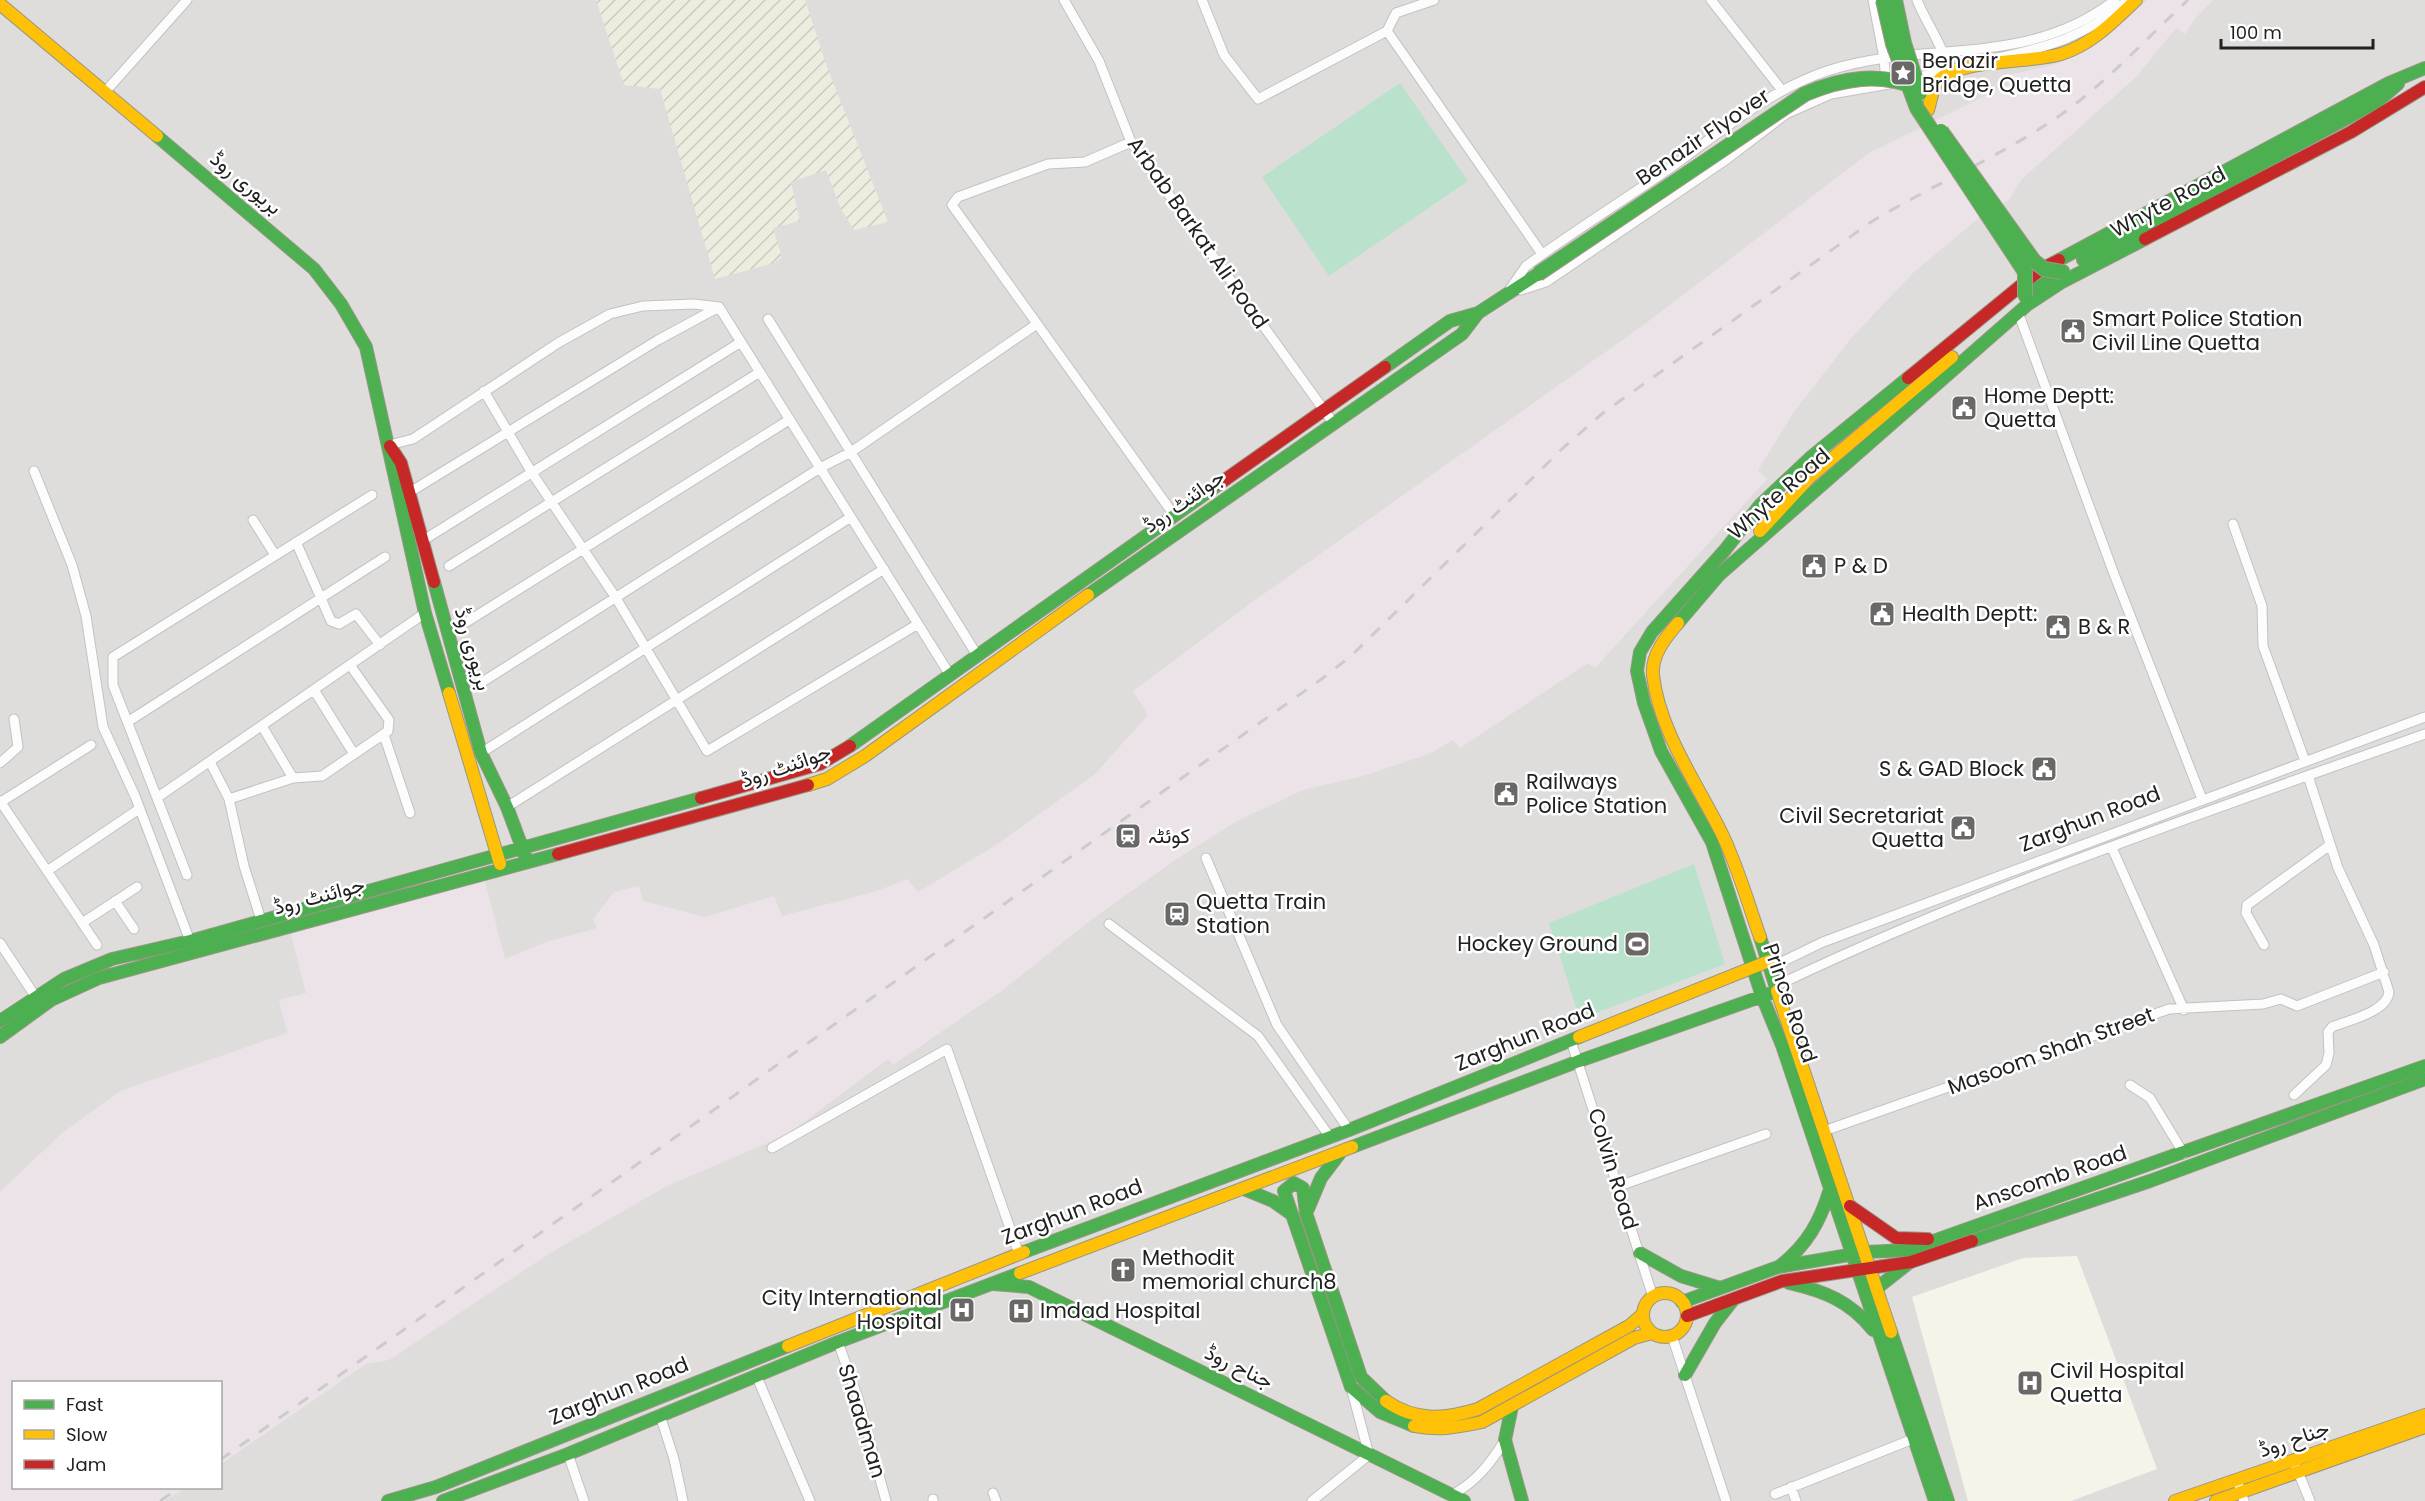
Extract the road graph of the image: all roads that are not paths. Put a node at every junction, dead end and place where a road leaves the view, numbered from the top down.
1 (1064, 0) edge
2 (1202, 0) edge
3 (1434, 0) edge
4 (1711, 0) edge
5 (1873, 0) edge
6 (1883, 0) edge
7 (1895, 0) edge
8 (1917, 0) edge
9 (2115, 0) edge
10 (2128, 0) edge
11 (2136, 0) edge
12 (183, 2) edge
13 (0, 4) edge
14 (1387, 31) junction
15 (1945, 54) junction
16 (1884, 58) junction
17 (2425, 68) edge
18 (1948, 69) junction
19 (2407, 76) junction
20 (1886, 85) junction
21 (1912, 86) junction
22 (1781, 89) junction
23 (2420, 89) edge
24 (105, 92) junction
25 (2377, 102) junction
26 (1928, 110) junction
27 (1131, 142) junction
28 (1542, 254) junction
29 (2062, 272) junction
30 (1538, 274) joint
31 (1507, 294) junction
32 (2025, 296) junction
33 (719, 307) junction
34 (2018, 312) junction
35 (1478, 313) junction
36 (768, 319) dead end
37 (1037, 324) junction
38 (741, 342) junction
39 (760, 372) junction
40 (484, 391) junction
41 (1323, 409) junction
42 (789, 420) junction
43 (1334, 424) junction
44 (509, 432) junction
45 (389, 445) junction
46 (851, 452) junction
47 (820, 468) junction
48 (34, 471) dead end
49 (532, 472) junction
50 (410, 492) junction
51 (372, 495) dead end
52 (551, 502) junction
53 (1174, 515) junction
54 (851, 517) junction
55 (253, 520) dead end
56 (2233, 524) dead end
57 (422, 541) junction
58 (296, 542) junction
59 (582, 548) junction
60 (1731, 554) junction
61 (275, 555) junction
62 (385, 557) dead end
63 (449, 566) dead end
64 (884, 570) junction
65 (616, 598) junction
66 (320, 601) junction
67 (425, 613) junction
68 (918, 624) junction
69 (457, 628) dead end
70 (380, 645) junction
71 (646, 649) junction
72 (977, 656) junction
73 (350, 665) junction
74 (950, 675) junction
75 (476, 686) dead end
76 (314, 690) junction
77 (678, 700) junction
78 (2425, 717) edge
79 (14, 719) dead end
80 (129, 721) junction
81 (262, 726) junction
82 (2425, 734) edge
83 (384, 735) junction
84 (91, 745) dead end
85 (481, 753) junction
86 (354, 754) junction
87 (2305, 761) junction
88 (210, 762) junction
89 (0, 763) edge
90 (2308, 776) junction
91 (293, 778) junction
92 (158, 797) junction
93 (229, 799) junction
94 (2202, 799) junction
95 (0, 802) edge
96 (507, 807) junction
97 (140, 809) junction
98 (410, 813) dead end
99 (2330, 845) junction
100 (2112, 848) junction
101 (525, 855) junction
102 (1206, 858) dead end
103 (499, 862) junction
104 (47, 871) junction
105 (187, 875) dead end
106 (137, 887) dead end
107 (115, 901) junction
108 (261, 920) junction
109 (82, 923) junction
110 (1109, 924) dead end
111 (134, 929) dead end
112 (190, 941) junction
113 (0, 943) edge
114 (97, 945) dead end
115 (2264, 945) dead end
116 (1770, 964) junction
117 (1754, 967) junction
118 (2384, 972) junction
119 (1777, 989) junction
120 (1762, 996) junction
121 (38, 1001) junction
122 (2184, 1010) junction
123 (0, 1021) edge
124 (0, 1037) edge
125 (1571, 1041) junction
126 (1579, 1061) junction
127 (2425, 1066) edge
128 (2425, 1079) edge
129 (2130, 1085) dead end
130 (2294, 1095) dead end
131 (1349, 1130) junction
132 (1824, 1131) junction
133 (1766, 1134) dead end
134 (1330, 1137) junction
135 (772, 1148) dead end
136 (1340, 1153) junction
137 (2184, 1154) junction
138 (1619, 1186) junction
139 (1244, 1189) junction
140 (1830, 1189) junction
141 (1850, 1205) junction
142 (1290, 1213) junction
143 (1306, 1213) junction
144 (1936, 1240) junction
145 (1640, 1253) junction
146 (1860, 1253) junction
147 (1019, 1254) junction
148 (1911, 1262) junction
149 (1864, 1268) junction
150 (1780, 1274) junction
151 (991, 1284) junction
152 (1720, 1288) junction
153 (1877, 1288) junction
154 (1653, 1297) junction
155 (1733, 1299) junction
156 (1682, 1302) junction
157 (1643, 1314) junction
158 (1687, 1316) junction
159 (1652, 1333) junction
160 (1672, 1336) junction
161 (838, 1341) junction
162 (1882, 1343) junction
163 (756, 1376) junction
164 (1685, 1376) junction
165 (1351, 1387) junction
166 (1512, 1406) junction
167 (660, 1415) junction
168 (2425, 1415) edge
169 (2425, 1427) edge
170 (1913, 1439) junction
171 (1505, 1440) junction
172 (568, 1454) junction
173 (1369, 1455) junction
174 (2296, 1467) junction
175 (1791, 1487) junction
176 (2241, 1492) edge
177 (1775, 1494) dead end
178 (1458, 1498) edge
179 (388, 1501) edge
180 (443, 1501) edge
181 (584, 1501) edge
182 (683, 1501) edge
183 (810, 1501) edge
184 (886, 1501) edge
185 (1312, 1501) edge
186 (1522, 1501) edge
187 (1726, 1501) edge
188 (1796, 1501) edge
189 (1935, 1501) edge
190 (1948, 1501) edge
191 (2175, 1501) edge
192 (2216, 1501) edge
193 (2310, 1501) edge

1 - 27 street, Arbab Barkat Ali Road
2 - 14 street
3 - 14 street
4 - 22 street
5 - 16 street
6 - 21 main road, bridge
7 - 21 main road, bridge
8 - 15 street
9 - 15 street
10 - 18 street
11 - 26 main road
12 - 24 street
13 - 24 main road, بریوری روڈ
14 - 28 street
15 - 16 street
15 - 18 street
16 - 20 street
16 - 22 street
17 - 19 main road, Whyte Road
18 - 20 street
19 - 25 main road, Whyte Road
19 - 60 main road, Whyte Road
20 - 31 street
21 - 26 main road
21 - 30 main road, Benazir Flyover, bridge
21 - 32 main road, bridge
22 - 28 street
23 - 25 main road, Whyte Road
23 - 34 main road, Whyte Road
24 - 45 main road, بریوری روڈ
25 - 29 main road
26 - 29 main road, bridge
27 - 37 street
27 - 41 street, Arbab Barkat Ali Road
28 - 31 street
29 - 32 main road
30 - 31 main road, جوائنٹ روڈ
31 - 35 main road, جوائنٹ روڈ
32 - 60 main road, Whyte Road
33 - 38 street
33 - 40 street
33 - 44 street
34 - 60 main road, Whyte Road
34 - 94 street
35 - 41 main road, جوائنٹ روڈ
35 - 43 main road, جوائنٹ روڈ
36 - 46 street
37 - 46 street
37 - 53 street
38 - 39 street
38 - 49 street
39 - 42 street
39 - 52 street
40 - 44 street
40 - 45 street
41 - 43 street, Arbab Barkat Ali Road
41 - 53 main road, جوائنٹ روڈ
42 - 47 street
42 - 59 street
43 - 101 main road, جوائنٹ روڈ
44 - 49 street
44 - 50 street
45 - 50 main road, بریوری روڈ
45 - 67 main road, بریوری روڈ
46 - 47 street
46 - 72 street
47 - 54 street
47 - 65 street
48 - 97 street
49 - 52 street
49 - 57 street
50 - 57 main road, بریوری روڈ
51 - 58 street
52 - 59 street
52 - 63 street
53 - 72 main road, جوائنٹ روڈ
54 - 64 street
54 - 71 street
55 - 61 street
56 - 87 street
57 - 85 main road, بریوری روڈ
58 - 61 street
58 - 66 street
59 - 65 street
59 - 69 street
60 - 116 main road, Prince Road
60 - 117 main road, Prince Road
61 - 80 street
62 - 66 street
64 - 68 street
64 - 77 street
65 - 71 street
65 - 75 street
66 - 70 street
66 - 80 street
67 - 70 street
67 - 103 main road, بریوری روڈ
68 - 74 street
68 - 77 street
70 - 73 street
71 - 77 street
71 - 85 street
72 - 74 main road, جوائنٹ روڈ
73 - 76 street
73 - 83 street
74 - 101 main road, جوائنٹ روڈ
76 - 81 street
76 - 86 street
77 - 96 street
78 - 87 street, Zarghun Road
79 - 89 street
80 - 92 street
81 - 88 street
81 - 91 street
82 - 90 street, Zarghun Road
83 - 86 street
83 - 98 street
84 - 95 street
85 - 96 main road, بریوری روڈ
86 - 91 street
87 - 94 street, Zarghun Road
88 - 92 street
88 - 93 street
90 - 99 street
90 - 100 street, Zarghun Road
91 - 93 street
92 - 105 street
93 - 108 street
94 - 116 street, Zarghun Road
95 - 104 street
96 - 101 main road, بریوری روڈ
97 - 104 street
97 - 112 street
99 - 115 street
99 - 118 street
100 - 119 street, Zarghun Road
100 - 122 street
101 - 103 main road, جوائنٹ روڈ
102 - 131 street
103 - 108 main road, جوائنٹ روڈ
103 - 121 main road, جوائنٹ روڈ
104 - 109 street
106 - 107 street
107 - 109 street
107 - 111 street
108 - 112 main road, جوائنٹ روڈ
109 - 114 street
110 - 134 street
112 - 121 main road, جوائنٹ روڈ
113 - 121 street
116 - 117 main road, Zarghun Road
116 - 119 main road, Prince Road
117 - 120 main road, Prince Road
117 - 125 main road, Zarghun Road
118 - 122 street, Masoom Shah Street
118 - 130 street
119 - 120 main road, Zarghun Road
119 - 132 main road, Prince Road
120 - 126 main road, Zarghun Road
120 - 140 main road, Prince Road
121 - 123 main road, جوائنٹ روڈ
121 - 124 main road, جوائنٹ روڈ
122 - 132 street, Masoom Shah Street
125 - 126 street, Colvin Road
125 - 131 main road, Zarghun Road
126 - 136 main road, Zarghun Road
126 - 138 street, Colvin Road
127 - 137 main road, Anscomb Road
128 - 148 main road, Anscomb Road
129 - 137 street
131 - 134 main road, Zarghun Road
132 - 141 main road, Prince Road
133 - 138 street
134 - 147 main road, Zarghun Road
135 - 147 street
136 - 139 main road, Zarghun Road
136 - 143 main road
137 - 144 main road, Anscomb Road
138 - 145 street, Colvin Road
139 - 142 main road
139 - 151 main road, Zarghun Road
140 - 146 main road, Prince Road
140 - 150 main road
141 - 144 main road
141 - 146 main road, Prince Road
142 - 143 main road
142 - 165 main road
143 - 157 main road
144 - 146 main road, Anscomb Road
145 - 152 main road
145 - 154 street, Colvin Road
146 - 149 main road, Prince Road
146 - 150 main road, Anscomb Road
147 - 179 main road, Zarghun Road
148 - 149 main road, Anscomb Road
148 - 153 main road
149 - 150 main road, Anscomb Road
149 - 153 main road, Prince Road
149 - 162 main road, Prince Road
150 - 152 main road, Anscomb Road
150 - 155 main road, Anscomb Road
150 - 162 main road
151 - 161 main road, Zarghun Road
151 - 173 main road, جناح روڈ
152 - 156 main road, Anscomb Road
153 - 190 main road, Prince Road
154 - 156 main road
154 - 157 main road
155 - 158 main road, Anscomb Road
155 - 164 main road
156 - 158 main road
157 - 159 main road
158 - 160 main road
159 - 160 main road
159 - 166 main road
160 - 164 street
161 - 163 main road, Zarghun Road
161 - 184 street, Shaadman
162 - 170 main road, Prince Road
163 - 167 main road, Zarghun Road
163 - 183 street
164 - 187 street
165 - 166 main road
165 - 173 street
166 - 171 main road
167 - 172 main road, Zarghun Road
167 - 182 street
168 - 174 main road, جناح روڈ
169 - 174 main road, جناح روڈ
170 - 175 street
170 - 189 main road, Prince Road
171 - 178 street
171 - 186 main road
172 - 180 main road, Zarghun Road
172 - 181 street
173 - 178 main road, جناح روڈ
173 - 185 street
174 - 176 main road, جناح روڈ
174 - 193 street
175 - 177 street
175 - 188 street
176 - 191 main road, جناح روڈ
176 - 192 main road, جناح روڈ

